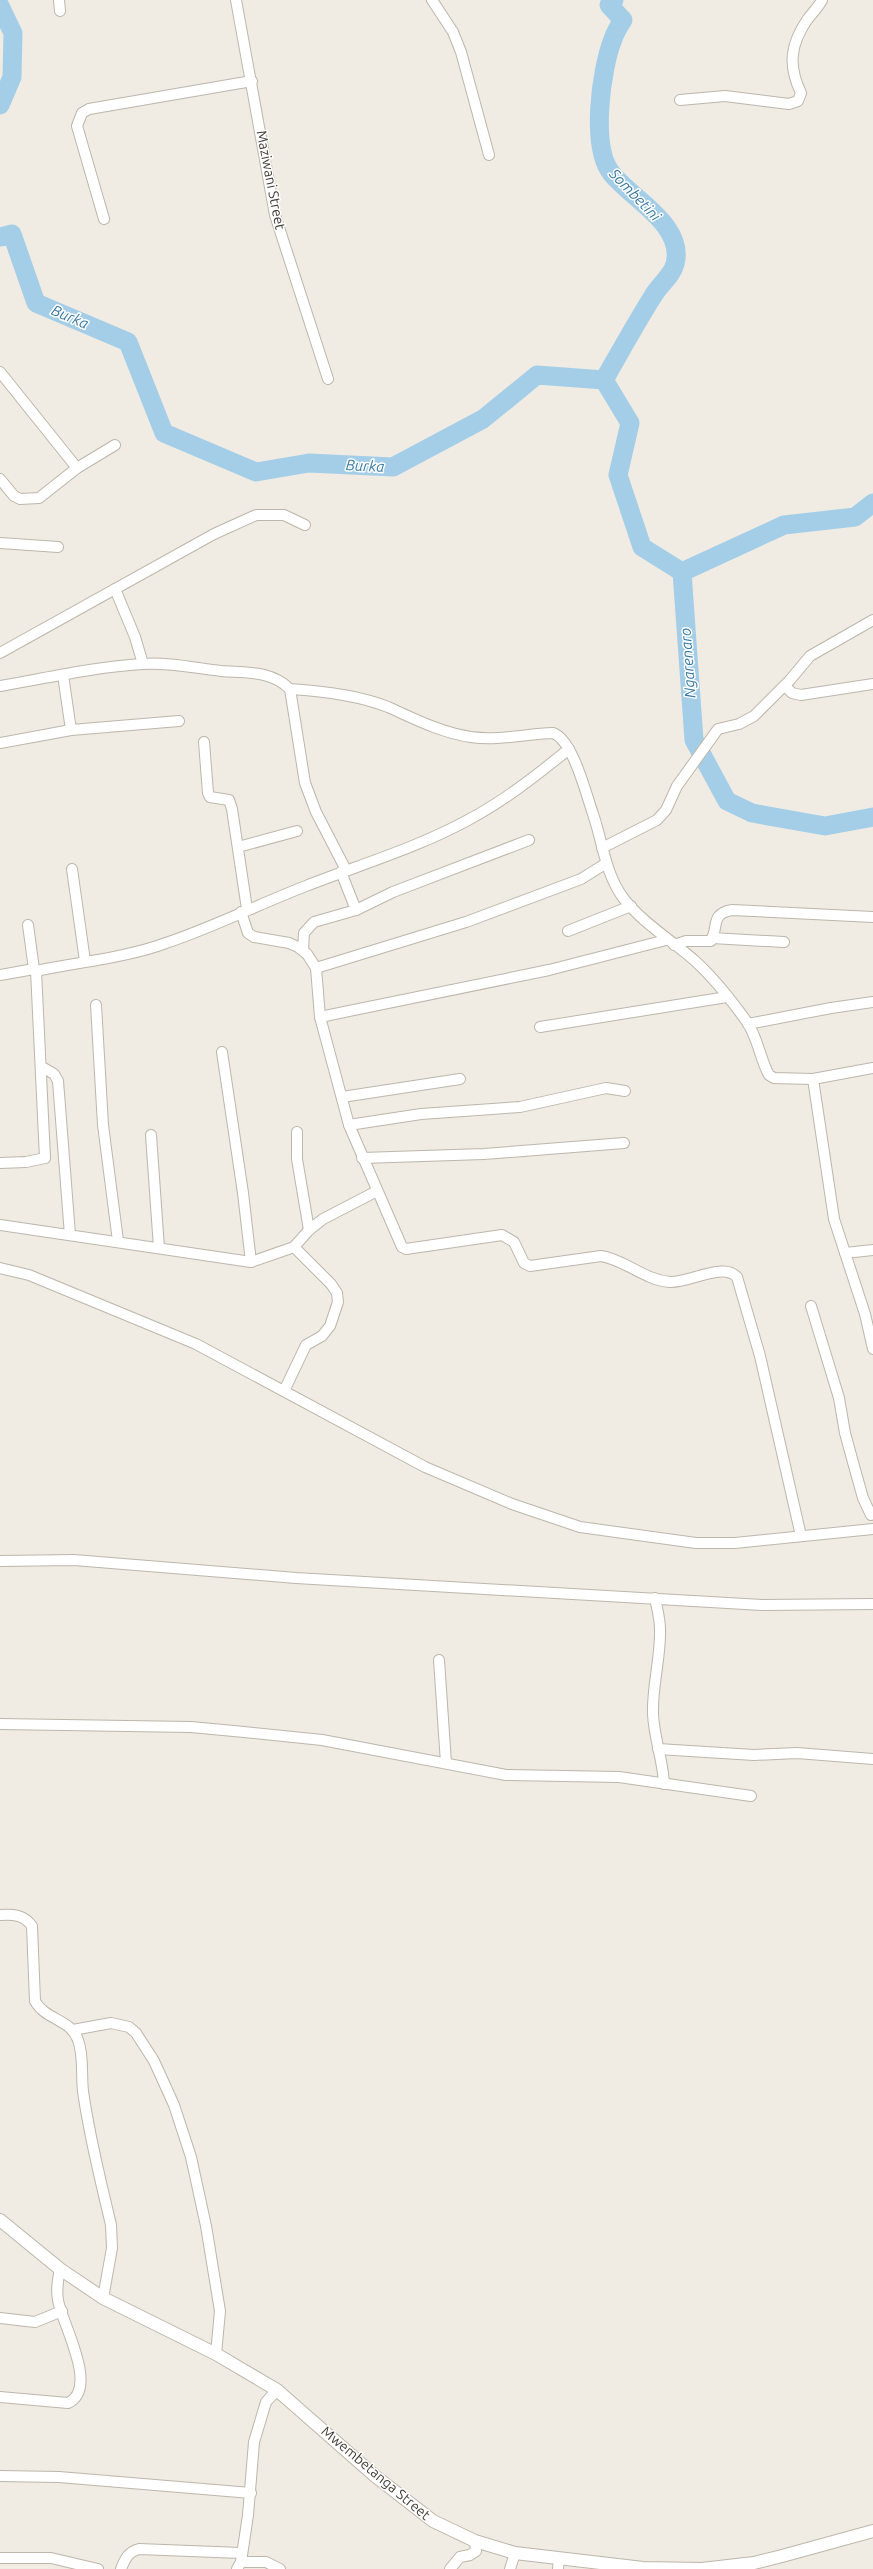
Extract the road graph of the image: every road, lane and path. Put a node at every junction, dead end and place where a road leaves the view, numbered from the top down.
1 (59, 0) edge
2 (236, 0) edge
3 (432, 0) edge
4 (822, 0) edge
5 (60, 11) dead end
6 (252, 81) junction
7 (680, 100) dead end
8 (489, 155) dead end
9 (104, 219) dead end
10 (0, 372) edge
11 (328, 379) dead end
12 (115, 445) dead end
13 (78, 468) junction
14 (0, 479) edge
15 (305, 525) dead end
16 (0, 543) edge
17 (58, 547) dead end
18 (115, 589) junction
19 (873, 620) edge
20 (0, 653) edge
21 (142, 664) junction
22 (63, 675) junction
23 (873, 684) edge
24 (0, 686) edge
25 (785, 686) junction
26 (290, 689) junction
27 (179, 721) dead end
28 (71, 730) junction
29 (204, 742) dead end
30 (0, 743) edge
31 (569, 749) junction
32 (297, 831) dead end
33 (529, 840) dead end
34 (238, 847) junction
35 (602, 848) junction
36 (605, 864) junction
37 (72, 869) dead end
38 (344, 871) junction
39 (631, 906) junction
40 (244, 910) junction
41 (356, 910) junction
42 (873, 917) edge
43 (28, 925) dead end
44 (568, 931) dead end
45 (712, 938) junction
46 (784, 942) dead end
47 (670, 943) junction
48 (303, 950) junction
49 (85, 961) junction
50 (316, 968) junction
51 (35, 970) junction
52 (0, 975) edge
53 (727, 997) junction
54 (873, 1002) edge
55 (96, 1005) dead end
56 (320, 1017) junction
57 (748, 1024) junction
58 (540, 1027) dead end
59 (222, 1052) dead end
60 (42, 1067) junction
61 (873, 1068) edge
62 (460, 1079) dead end
63 (813, 1079) junction
64 (625, 1091) dead end
65 (342, 1097) junction
66 (349, 1125) junction
67 (297, 1132) dead end
68 (151, 1135) dead end
69 (624, 1143) dead end
70 (362, 1158) junction
71 (0, 1163) edge
72 (377, 1191) junction
73 (0, 1225) edge
74 (309, 1230) junction
75 (70, 1235) junction
76 (118, 1241) junction
77 (159, 1248) junction
78 (294, 1248) junction
79 (873, 1250) edge
80 (845, 1253) junction
81 (251, 1262) junction
82 (0, 1268) edge
83 (811, 1306) dead end
84 (873, 1349) edge
85 (284, 1392) junction
86 (872, 1512) edge
87 (873, 1529) edge
88 (801, 1536) junction
89 (0, 1561) edge
90 (655, 1598) junction
91 (873, 1604) edge
92 (439, 1660) dead end
93 (0, 1724) edge
94 (658, 1749) junction
95 (873, 1759) edge
96 (446, 1762) junction
97 (664, 1784) junction
98 (751, 1796) dead end
99 (0, 1914) edge
100 (73, 2030) junction
101 (0, 2220) edge
102 (60, 2269) junction
103 (103, 2298) junction
104 (62, 2311) junction
105 (0, 2318) edge
106 (216, 2354) junction
107 (277, 2390) junction
108 (0, 2397) edge
109 (0, 2476) edge
110 (251, 2493) junction
111 (873, 2531) edge
112 (475, 2541) junction
113 (515, 2553) junction
114 (0, 2558) edge
115 (240, 2561) edge
116 (558, 2563) edge
117 (729, 2567) edge
118 (98, 2569) edge
119 (121, 2569) edge
120 (280, 2569) edge
121 (450, 2569) edge
122 (510, 2569) edge

1 - 5 street
2 - 6 street, Maziwani Street
3 - 8 street
4 - 7 street
6 - 9 street
6 - 11 street, Maziwani Street
10 - 13 street
12 - 13 street
13 - 14 street
15 - 18 street
16 - 17 street
18 - 20 street
18 - 21 street
19 - 25 street
21 - 22 street
21 - 26 street
22 - 24 street
22 - 28 street
23 - 25 street
25 - 35 street
26 - 31 street
26 - 38 street
27 - 28 street
28 - 30 street
29 - 34 street
31 - 35 street
31 - 38 street
32 - 34 street
33 - 41 street
34 - 40 street
35 - 36 street
36 - 39 street
36 - 50 street
37 - 49 street
38 - 40 street
38 - 41 street
39 - 44 street
39 - 47 street
40 - 48 street
40 - 49 street
41 - 48 street
42 - 45 street
43 - 51 street
45 - 46 street
45 - 47 street
47 - 53 street
47 - 56 street
48 - 50 street
49 - 51 street
50 - 56 street
51 - 52 street
51 - 60 street
53 - 57 street
53 - 58 street
54 - 57 street
55 - 76 street
56 - 65 street
57 - 63 street
59 - 81 street
60 - 71 street
60 - 75 street
61 - 63 street
62 - 65 street
63 - 80 street
64 - 66 street
65 - 66 street
66 - 70 street
67 - 74 street
68 - 77 street
69 - 70 street
70 - 72 street
72 - 74 street
72 - 88 street
73 - 75 street
74 - 78 street
75 - 76 street
76 - 77 street
77 - 81 street
78 - 81 street
78 - 85 street
79 - 80 street
80 - 84 street
82 - 85 street
83 - 86 street
85 - 88 street
86 - 87 street
87 - 88 street
89 - 90 street
90 - 91 street
90 - 94 street
92 - 96 street
93 - 96 street
94 - 95 street
94 - 97 street
96 - 97 street
97 - 98 street
99 - 100 street
100 - 103 street
100 - 106 street
101 - 102 street, Mwembetanga Street
102 - 103 street, Mwembetanga Street
102 - 104 street
103 - 106 street, Mwembetanga Street
104 - 105 street
104 - 108 street
106 - 107 street, Mwembetanga Street
107 - 110 street
107 - 112 street, Mwembetanga Street
109 - 110 street
110 - 115 street
111 - 117 street, Mwembetanga Street
112 - 113 street, Mwembetanga Street
112 - 121 street
113 - 116 street, Mwembetanga Street
113 - 122 street
114 - 118 street
115 - 119 street
115 - 120 street
116 - 117 street, Mwembetanga Street

